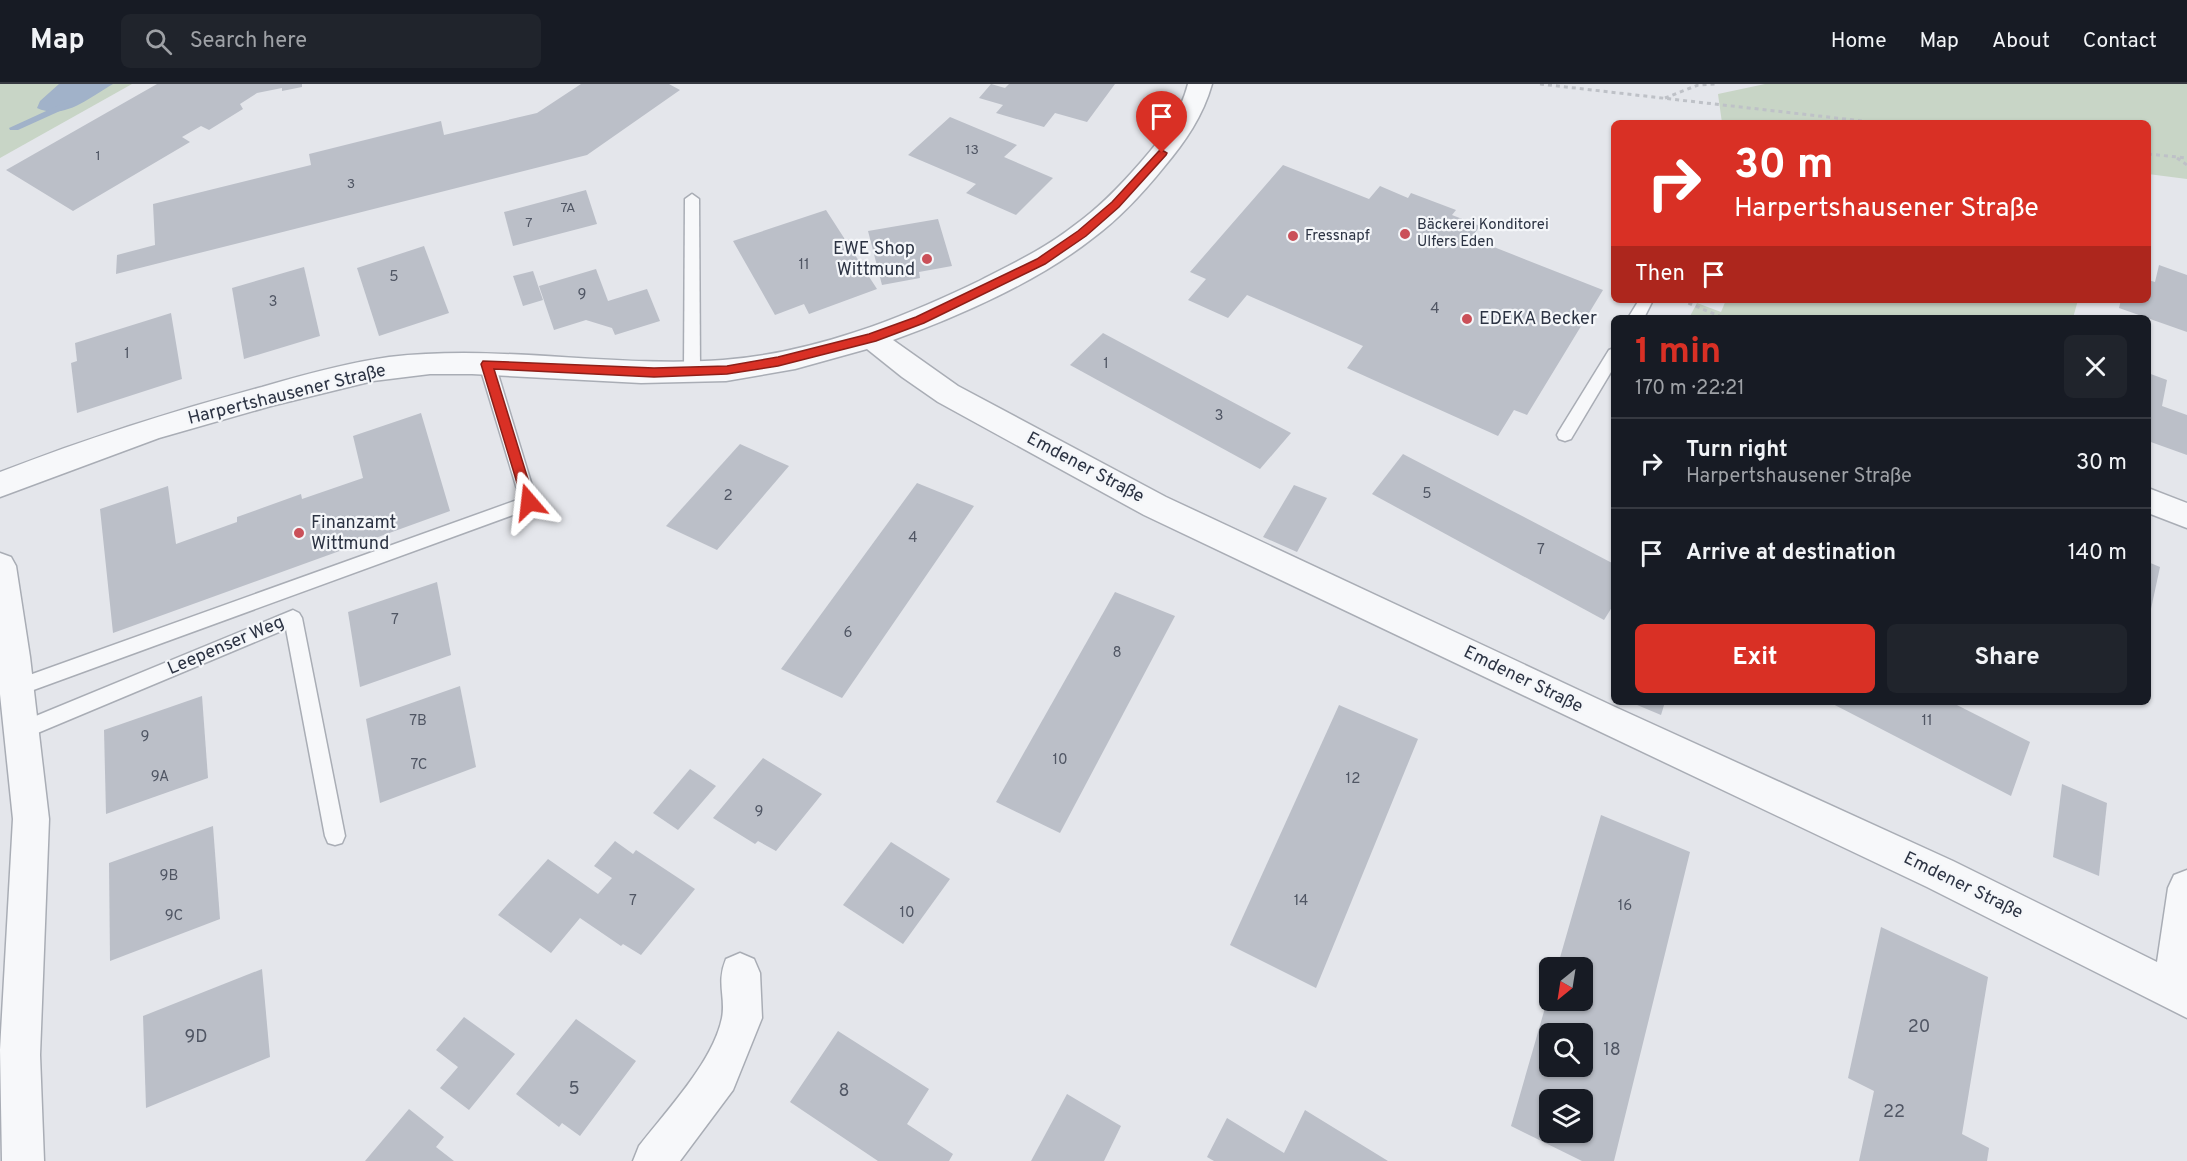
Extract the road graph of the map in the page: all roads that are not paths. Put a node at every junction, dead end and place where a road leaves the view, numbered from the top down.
1 (1200, 84) edge
2 (692, 199) dead end
3 (872, 338) junction
4 (1611, 359) edge
5 (487, 364) junction
6 (692, 371) junction
7 (1565, 435) dead end
8 (0, 485) edge
9 (2151, 501) edge
10 (2187, 516) edge
11 (0, 566) edge
12 (17, 688) junction
13 (21, 731) junction
14 (335, 836) dead end
15 (2187, 888) edge
16 (740, 973) dead end
17 (2180, 994) edge
18 (23, 1161) edge
19 (654, 1161) edge

1 - 3 street, Harpertshausener Straße
2 - 6 lane
3 - 6 street, Harpertshausener Straße
3 - 17 street, Emdener Straße
4 - 7 lane
5 - 6 street, Harpertshausener Straße
5 - 8 street, Harpertshausener Straße
5 - 12 lane
9 - 10 street
11 - 12 street
12 - 13 street
13 - 14 lane, Leepenser Weg
13 - 18 street
15 - 17 street
16 - 19 street

